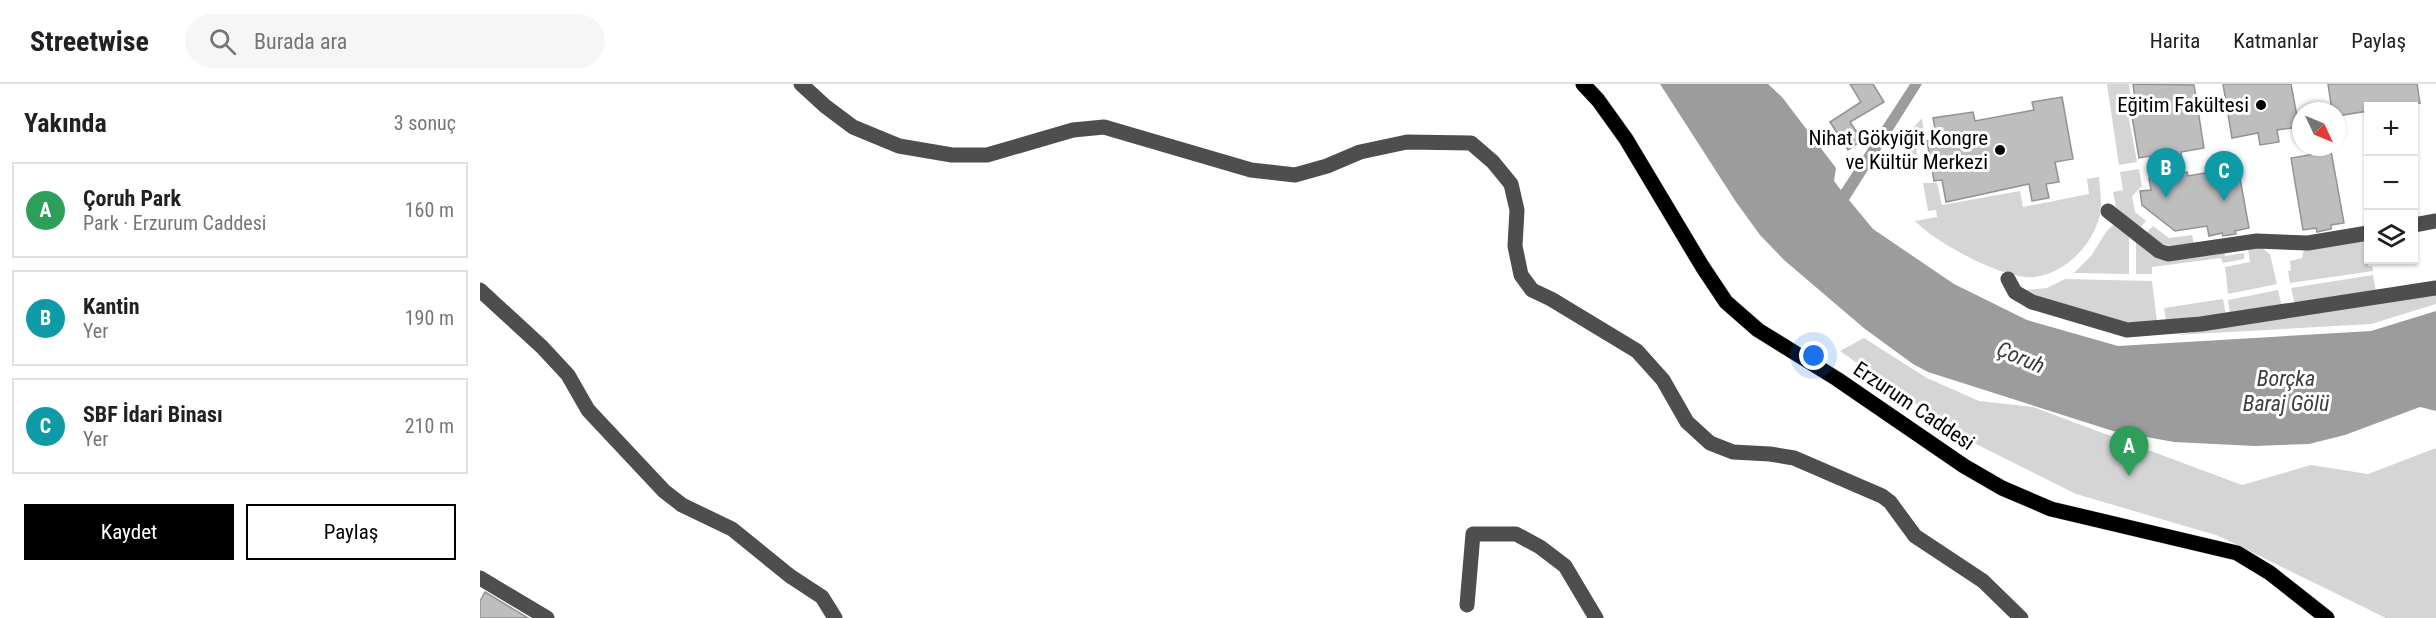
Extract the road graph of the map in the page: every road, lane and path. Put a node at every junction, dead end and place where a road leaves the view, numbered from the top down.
1 (801, 84) edge
2 (1583, 84) edge
3 (2108, 211) dead end
4 (2436, 221) edge
5 (2418, 224) edge
6 (2364, 234) edge
7 (2008, 279) dead end
8 (2436, 288) edge
9 (480, 290) edge
10 (480, 578) edge
11 (1467, 605) dead end
12 (547, 618) edge
13 (835, 618) edge
14 (1596, 618) edge
15 (2020, 618) edge
16 (2327, 618) edge

1 - 15 street
2 - 16 main road, Erzurum Caddesi
3 - 6 street
4 - 5 street
7 - 8 street
9 - 13 street
10 - 12 street
11 - 14 street

